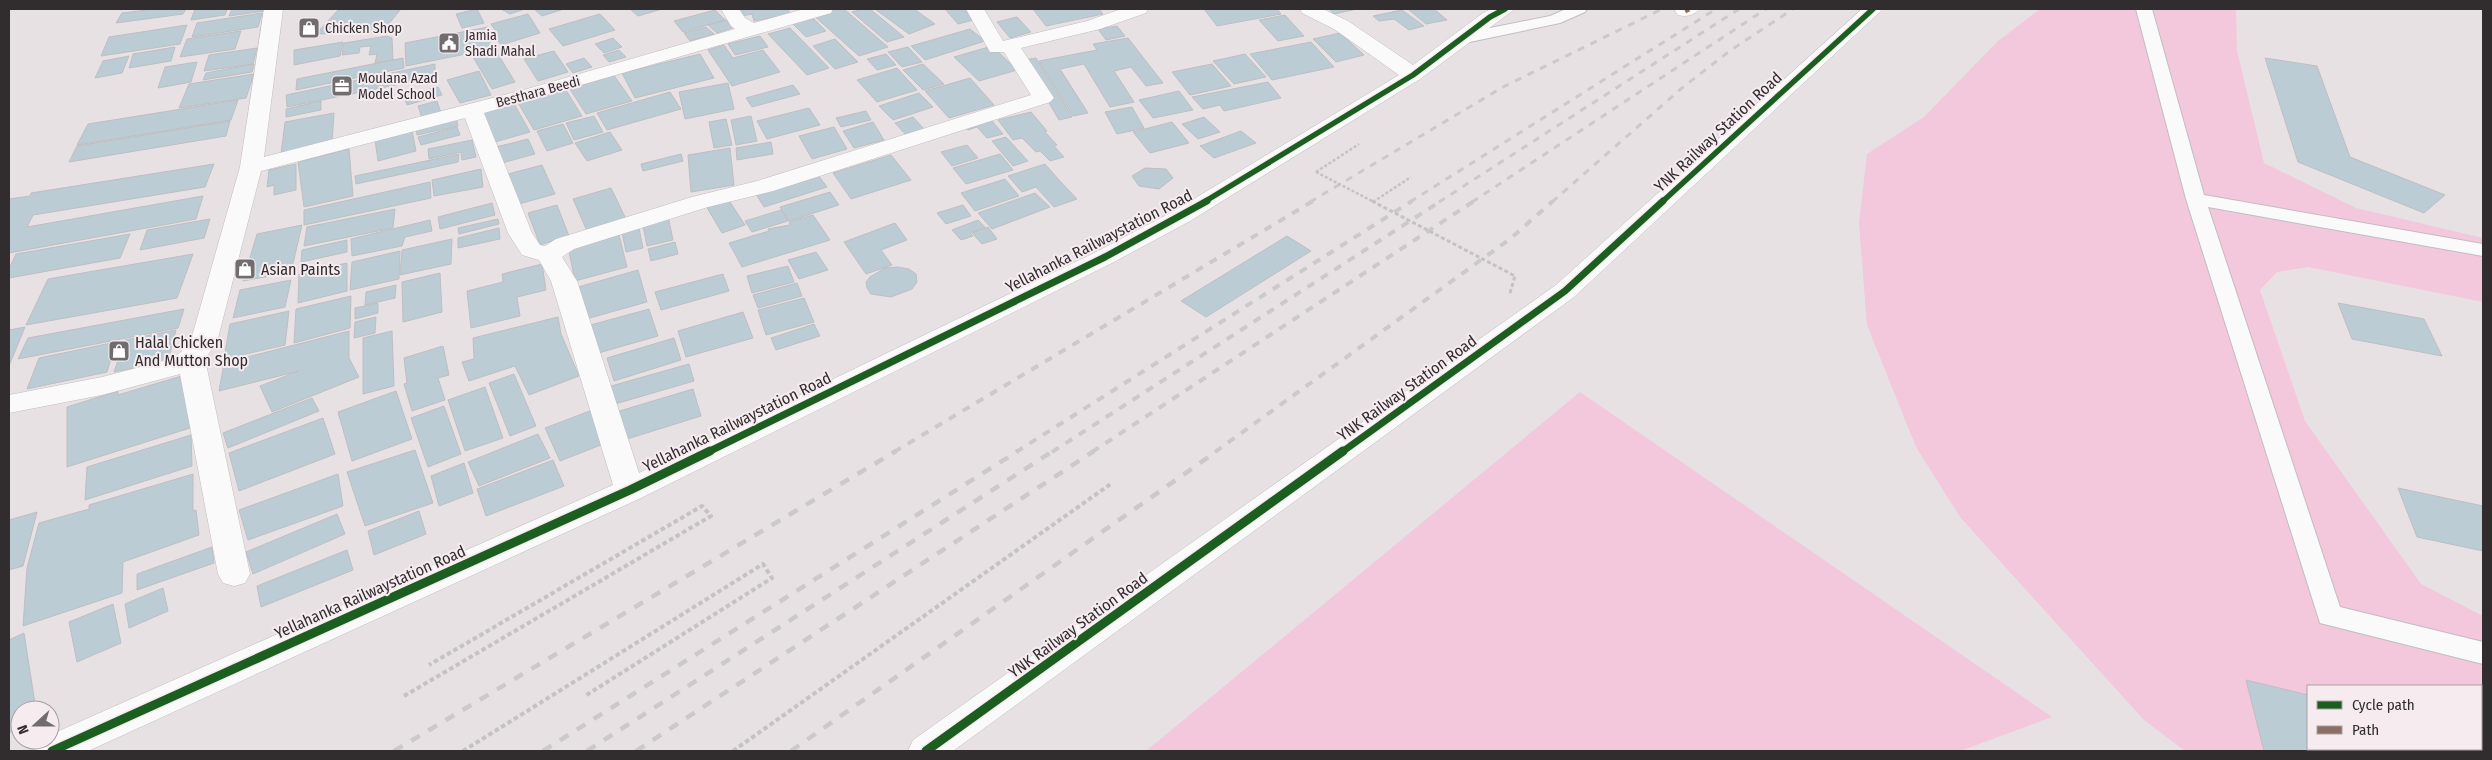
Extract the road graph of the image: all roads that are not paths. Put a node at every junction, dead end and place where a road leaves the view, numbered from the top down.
1 (273, 9) edge
2 (730, 9) edge
3 (824, 9) edge
4 (975, 9) edge
5 (1139, 9) edge
6 (1309, 9) edge
7 (1505, 9) edge
8 (1579, 9) edge
9 (1873, 9) edge
10 (2144, 9) edge
11 (752, 30) junction
12 (1460, 39) junction
13 (1010, 46) junction
14 (1413, 75) junction
15 (472, 110) junction
16 (251, 167) junction
17 (2196, 199) junction
18 (2483, 250) edge
19 (549, 255) junction
20 (192, 358) junction
21 (9, 404) edge
22 (630, 490) junction
23 (234, 574) dead end
24 (2483, 653) edge
25 (52, 751) edge
26 (926, 751) edge

1 - 16 street
2 - 11 street
3 - 11 street, Besthara Beedi
4 - 13 street
5 - 13 street
6 - 14 street
7 - 12 street
8 - 12 lane
9 - 26 street, YNK Railway Station Road
10 - 17 lane
11 - 15 street, Besthara Beedi
12 - 14 street
13 - 19 street
14 - 22 street, Yellahanka Railwaystation Road
15 - 16 street, Besthara Beedi
15 - 19 street
16 - 20 street
17 - 18 lane
17 - 24 lane
19 - 22 street
20 - 21 street
20 - 23 street
22 - 25 street, Yellahanka Railwaystation Road

